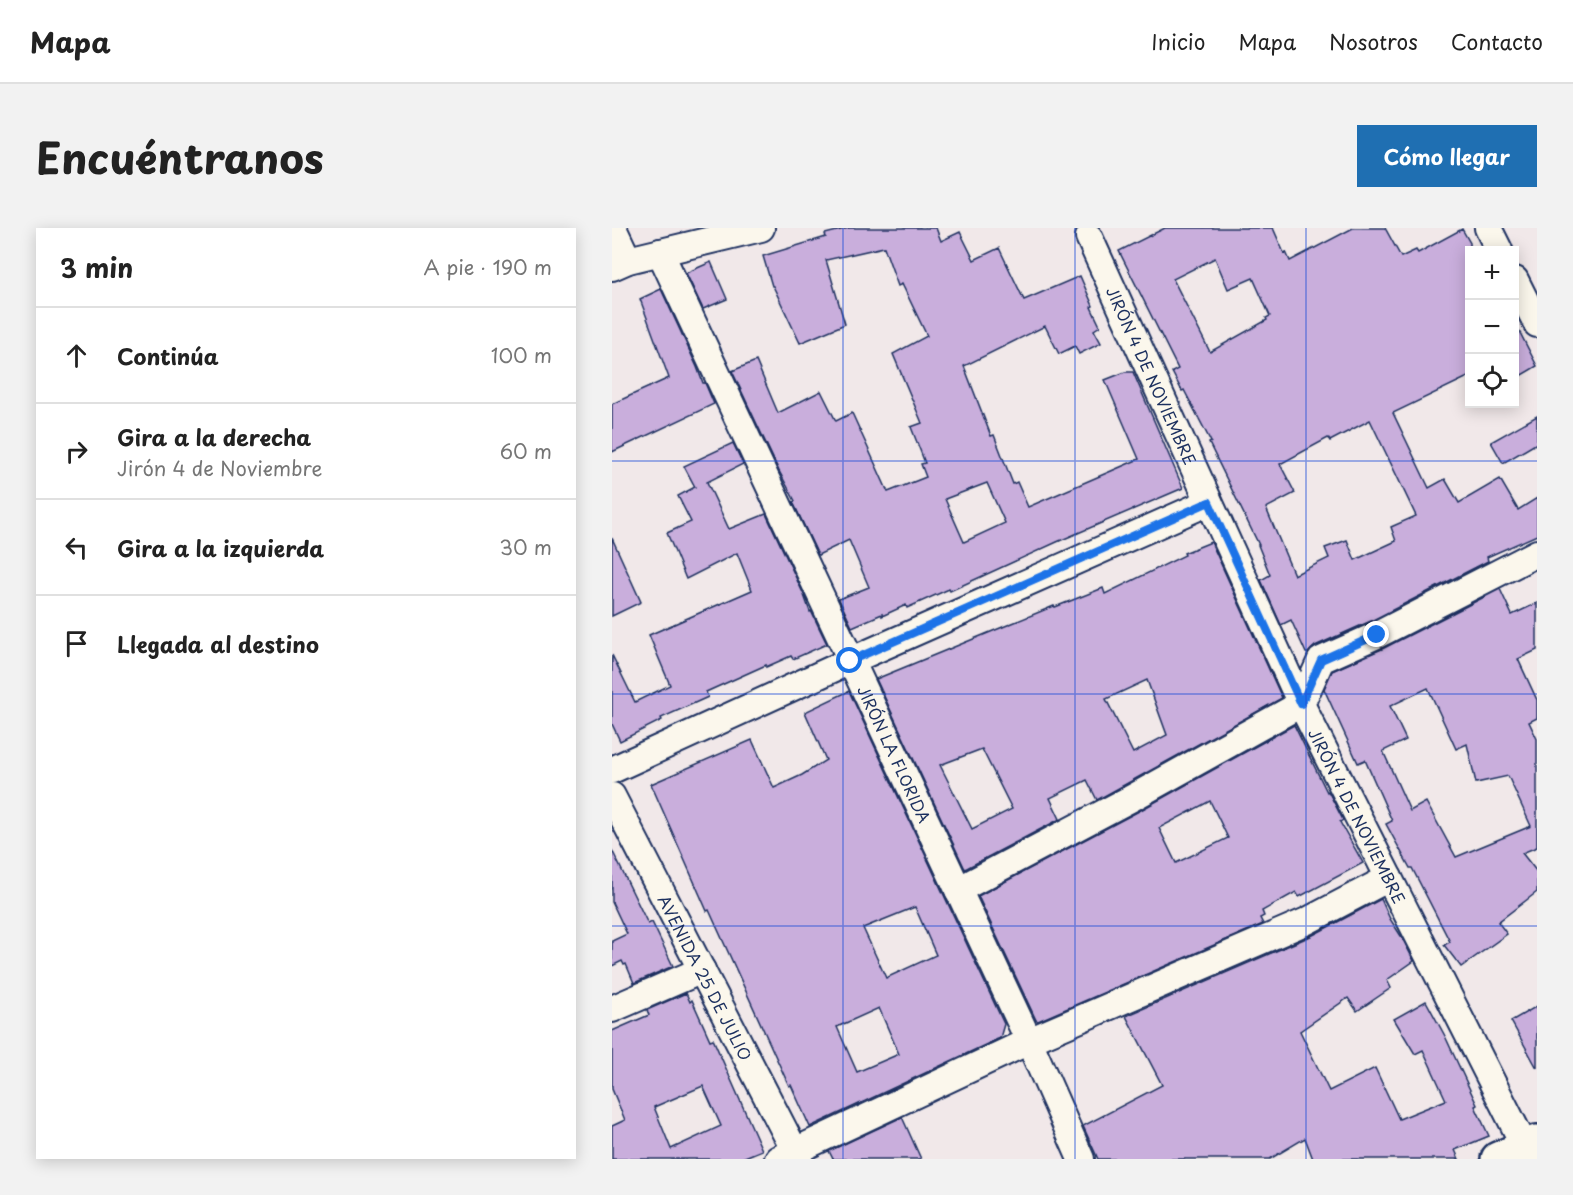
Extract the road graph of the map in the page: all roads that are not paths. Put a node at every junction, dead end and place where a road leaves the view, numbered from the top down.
1 (613, 228) edge
2 (761, 228) edge
3 (1488, 228) edge
4 (1091, 231) edge
5 (1497, 246) edge
6 (660, 252) junction
7 (620, 264) edge
8 (1519, 288) edge
9 (1537, 324) edge
10 (1209, 502) junction
11 (1537, 553) edge
12 (850, 661) junction
13 (1301, 704) junction
14 (612, 770) edge
15 (612, 796) edge
16 (1389, 878) junction
17 (958, 890) junction
18 (702, 970) junction
19 (612, 1009) edge
20 (1029, 1041) junction
21 (1523, 1152) edge
22 (790, 1157) edge
23 (1081, 1159) edge

1 - 7 street
2 - 6 street
3 - 5 street
4 - 10 street, JIRÓN 4 DE NOVIEMBRE
6 - 7 street
6 - 12 street, JIRÓN LA FLORIDA
8 - 9 street
10 - 12 street
10 - 13 street, JIRÓN 4 DE NOVIEMBRE
11 - 13 street
12 - 14 street
12 - 17 street, JIRÓN LA FLORIDA
13 - 16 street, JIRÓN 4 DE NOVIEMBRE
13 - 17 street
15 - 18 street, AVENIDA 25 DE JULIO
16 - 20 street
16 - 21 street, JIRÓN 4 DE NOVIEMBRE
17 - 20 street, JIRÓN LA FLORIDA
18 - 19 street
18 - 22 street, AVENIDA 25 DE JULIO
20 - 22 street
20 - 23 street, JIRÓN LA FLORIDA

